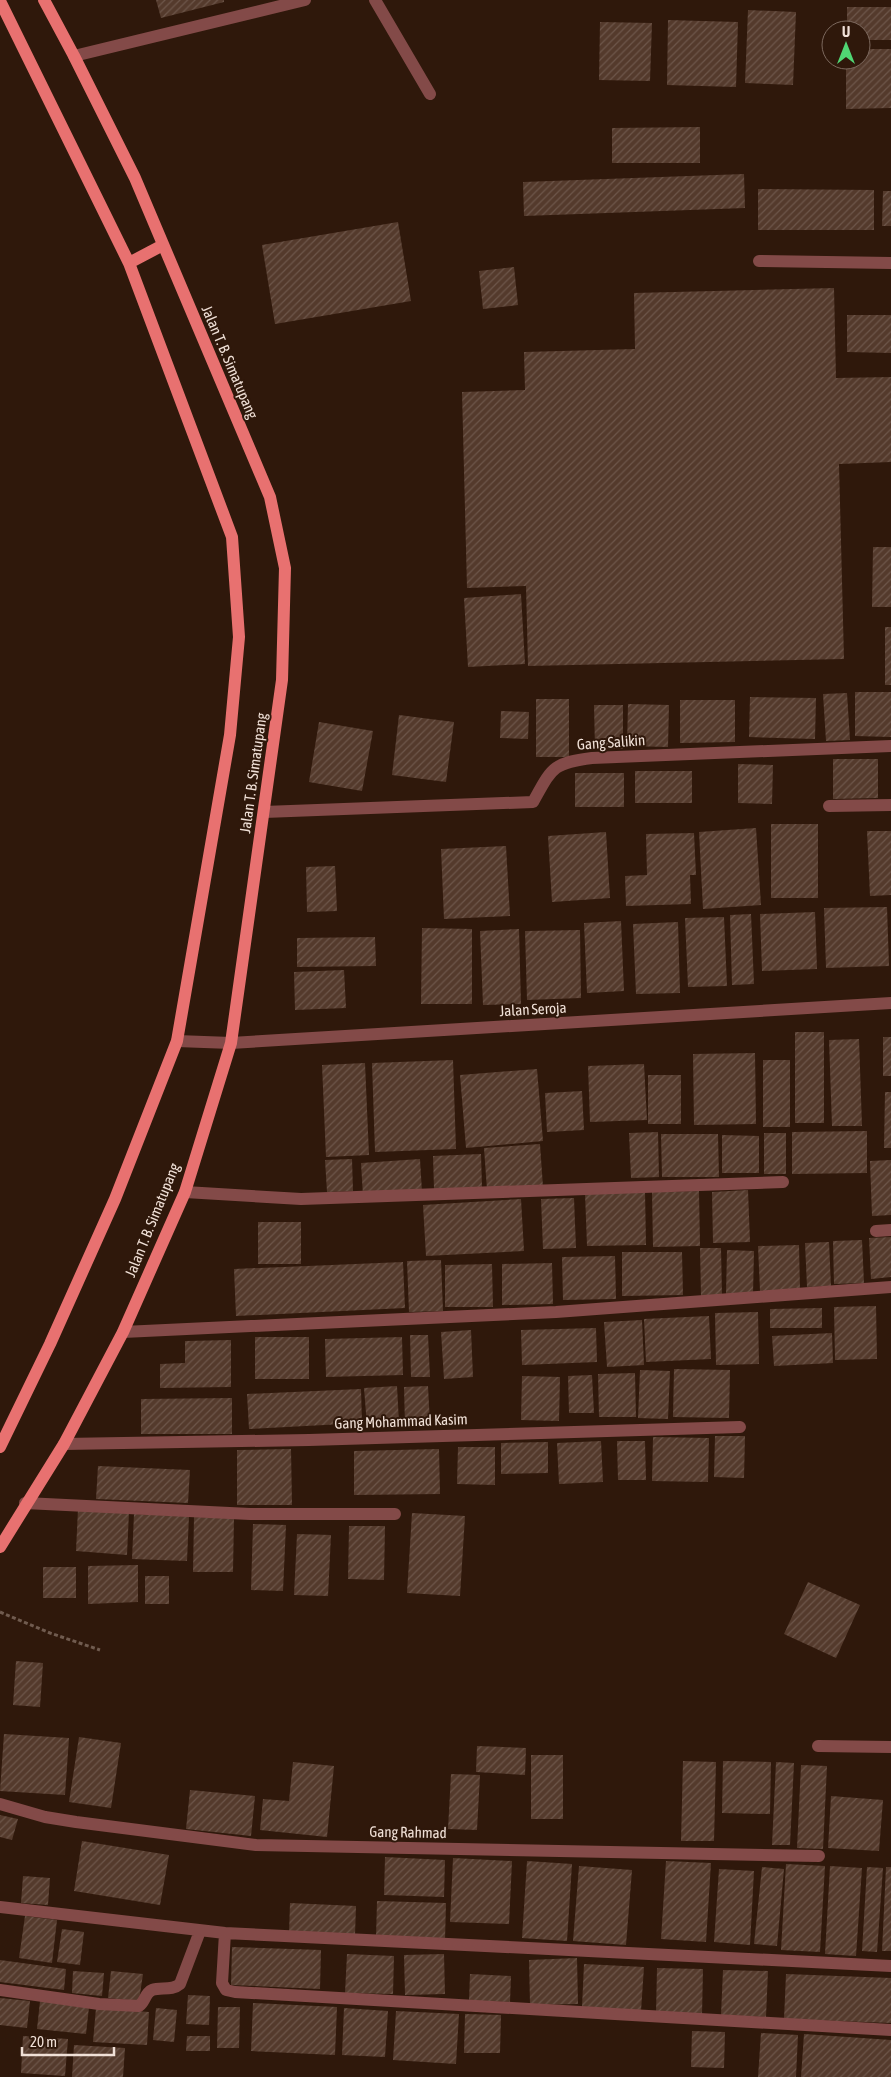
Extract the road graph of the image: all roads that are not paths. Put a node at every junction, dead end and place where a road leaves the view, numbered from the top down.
1 (44, 0) edge
2 (306, 0) edge
3 (375, 0) edge
4 (0, 1) edge
5 (74, 56) junction
6 (430, 94) dead end
7 (162, 245) junction
8 (759, 261) dead end
9 (129, 263) junction
10 (891, 263) edge
11 (891, 746) edge
12 (891, 805) edge
13 (829, 806) dead end
14 (264, 812) junction
15 (891, 1003) edge
16 (177, 1042) junction
17 (231, 1043) junction
18 (783, 1182) dead end
19 (185, 1192) junction
20 (891, 1230) edge
21 (876, 1231) dead end
22 (891, 1288) edge
23 (123, 1332) junction
24 (740, 1426) dead end
25 (64, 1444) junction
26 (0, 1447) edge
27 (25, 1503) junction
28 (395, 1514) dead end
29 (0, 1547) edge
30 (818, 1746) dead end
31 (891, 1747) edge
32 (0, 1804) edge
33 (819, 1856) dead end
34 (0, 1907) edge
35 (200, 1931) junction
36 (224, 1933) junction
37 (891, 1966) edge
38 (0, 1990) edge
39 (891, 2030) edge

1 - 5 main road, Jalan T. B. Simatupang
2 - 5 street
3 - 6 street
4 - 9 main road, Jalan T. B. Simatupang
5 - 7 main road, Jalan T. B. Simatupang
7 - 9 main road
7 - 14 main road, Jalan T. B. Simatupang
8 - 10 street
9 - 16 main road, Jalan T. B. Simatupang
11 - 14 street, Gang Salikin
12 - 13 street
14 - 17 main road, Jalan T. B. Simatupang
15 - 17 street, Jalan Seroja
16 - 17 street, Jalan Seroja
16 - 26 main road, Jalan T. B. Simatupang
17 - 19 main road, Jalan T. B. Simatupang
18 - 19 street
19 - 23 main road, Jalan T. B. Simatupang
20 - 21 street
22 - 23 street
23 - 25 main road, Jalan T. B. Simatupang
24 - 25 street, Gang Mohammad Kasim
25 - 27 main road, Jalan T. B. Simatupang
27 - 28 street
27 - 29 main road, Jalan T. B. Simatupang
30 - 31 street
32 - 33 street, Gang Rahmad
34 - 35 street
35 - 36 street
35 - 38 street
36 - 37 street
36 - 39 street

